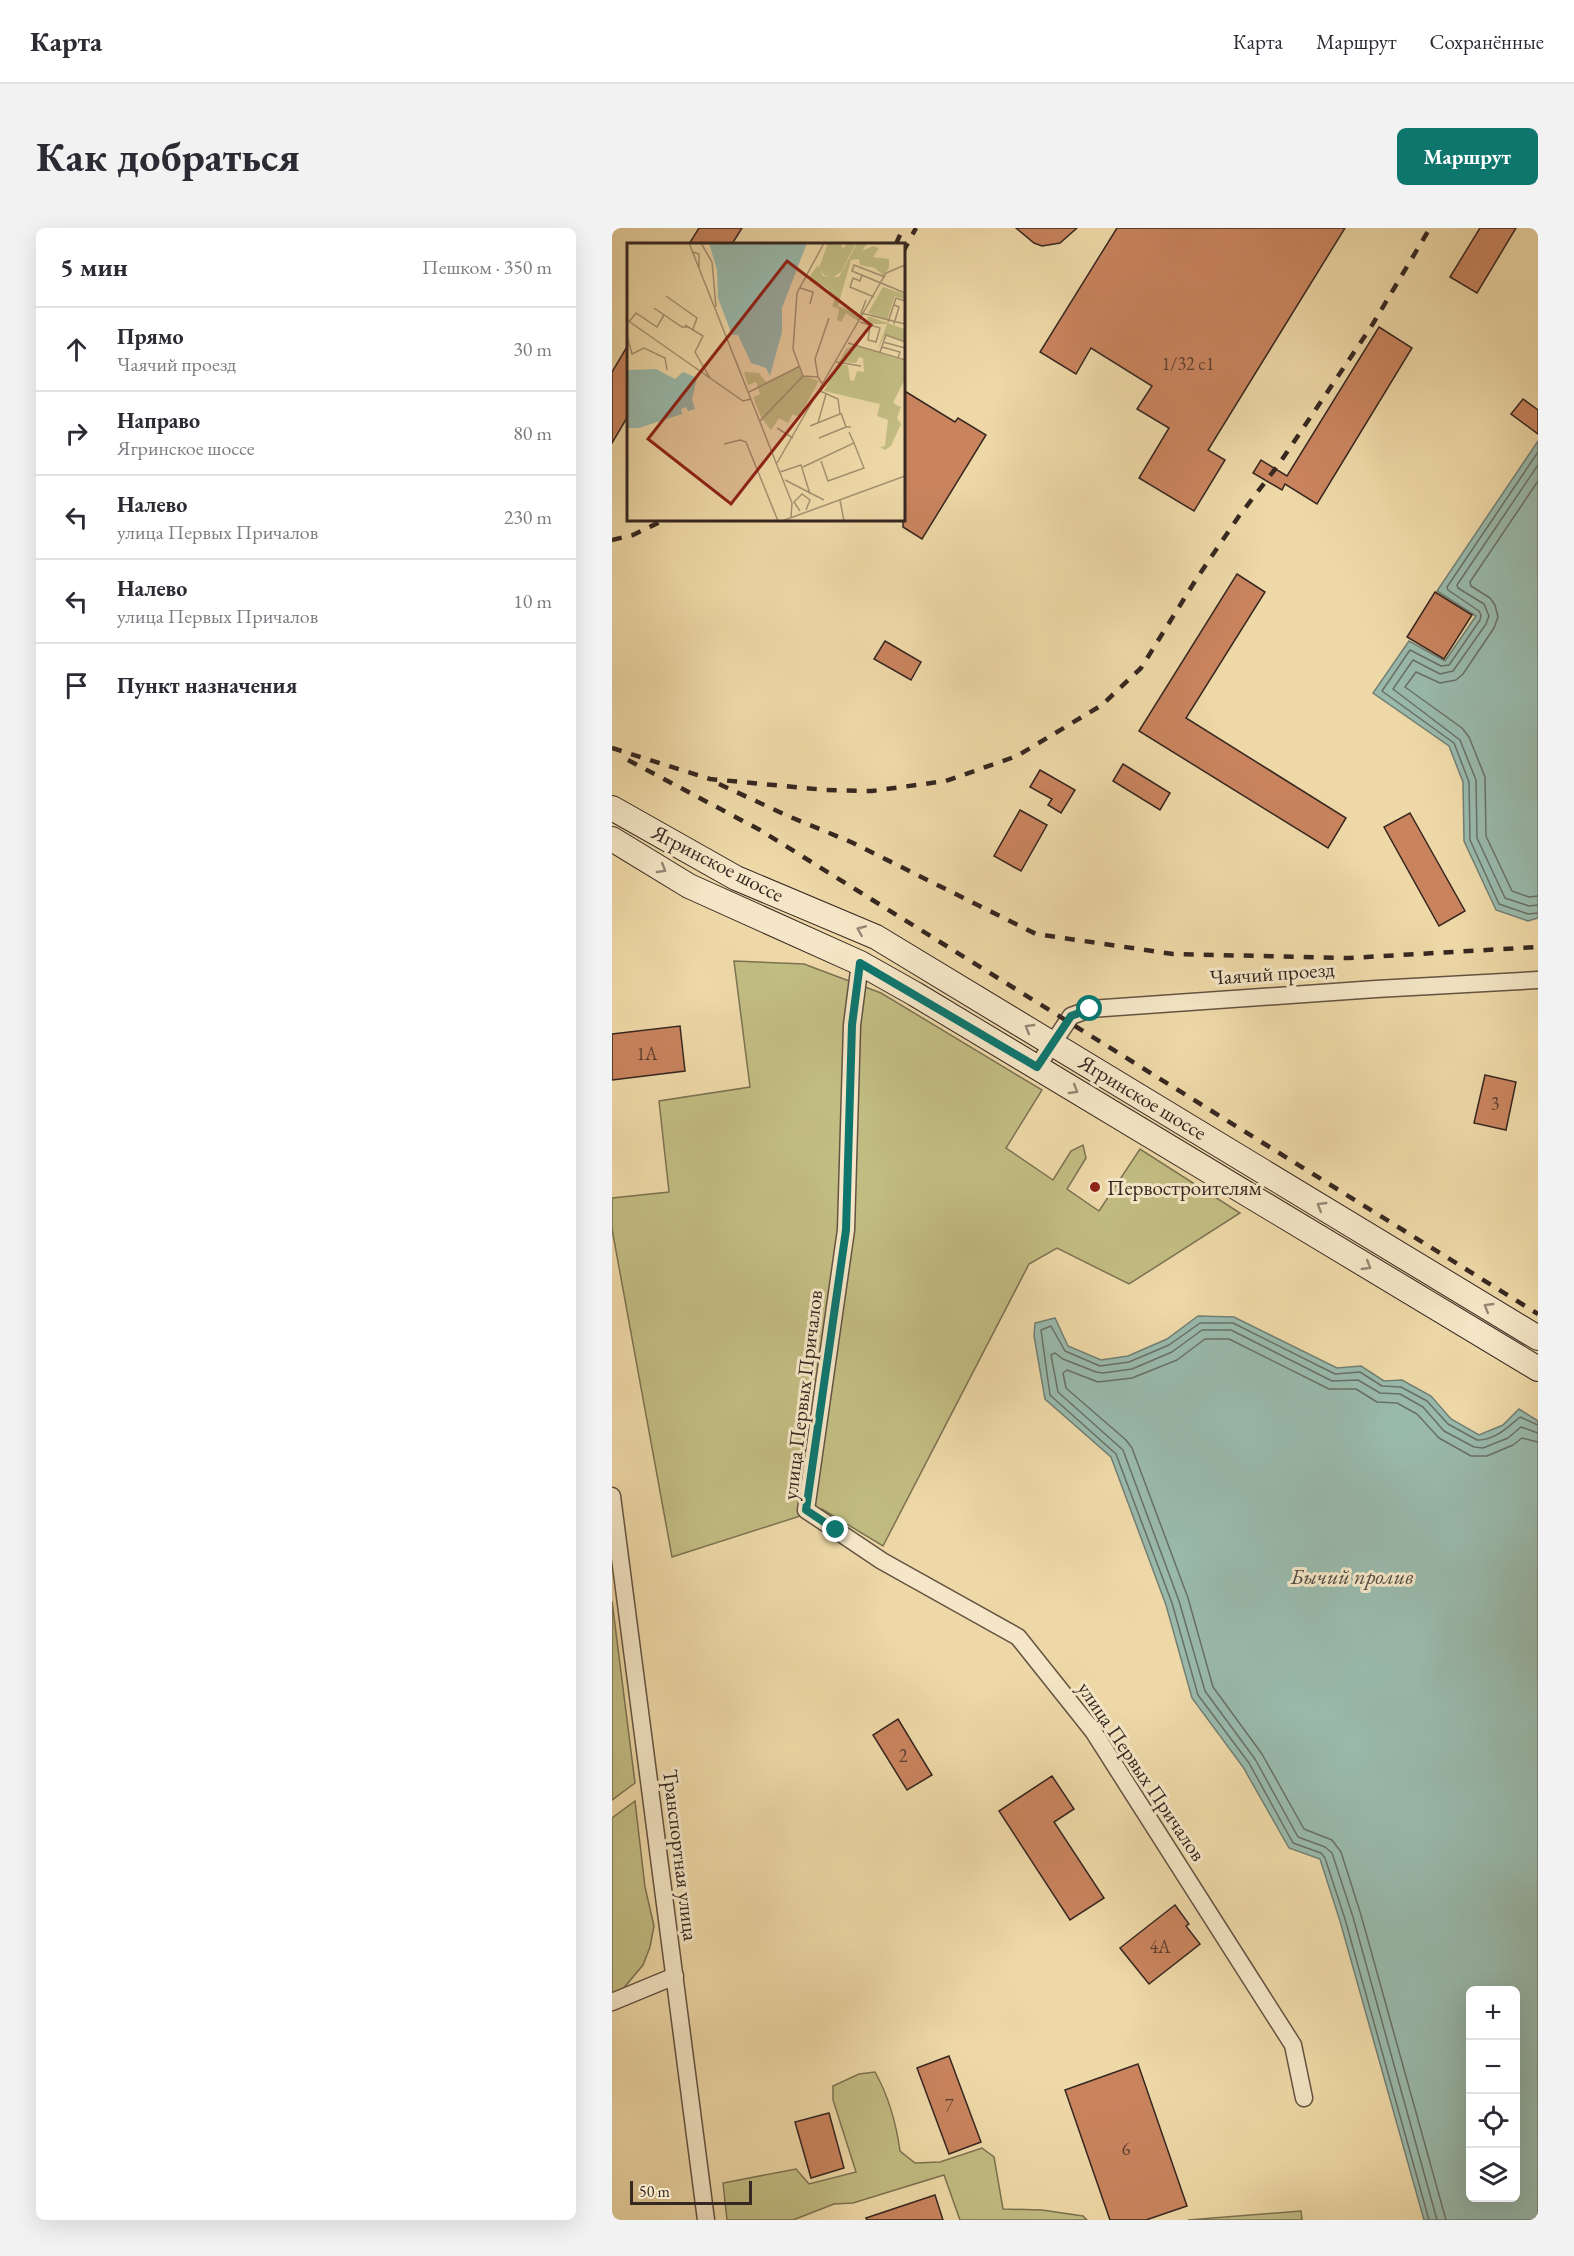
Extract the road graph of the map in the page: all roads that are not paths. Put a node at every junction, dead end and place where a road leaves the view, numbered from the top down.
1 (612, 808) edge
2 (612, 839) edge
3 (860, 963) junction
4 (1538, 980) edge
5 (1053, 1042) junction
6 (1037, 1067) junction
7 (1538, 1338) edge
8 (1538, 1369) edge
9 (612, 1496) edge
10 (675, 1976) junction
11 (612, 2002) edge
12 (1304, 2098) dead end
13 (706, 2220) edge

5 -> 1 main road, Ягринское шоссе
2 -> 3 main road, Ягринское шоссе
3 - 6 main road, Ягринское шоссе
3 - 12 street, улица Первых Причалов
4 - 5 street, Чаячий проезд
5 - 6 street, Чаячий проезд
7 -> 5 main road, Ягринское шоссе
6 -> 8 main road, Ягринское шоссе
9 - 10 street, Транспортная улица
10 - 11 street
10 - 13 street, Транспортная улица

